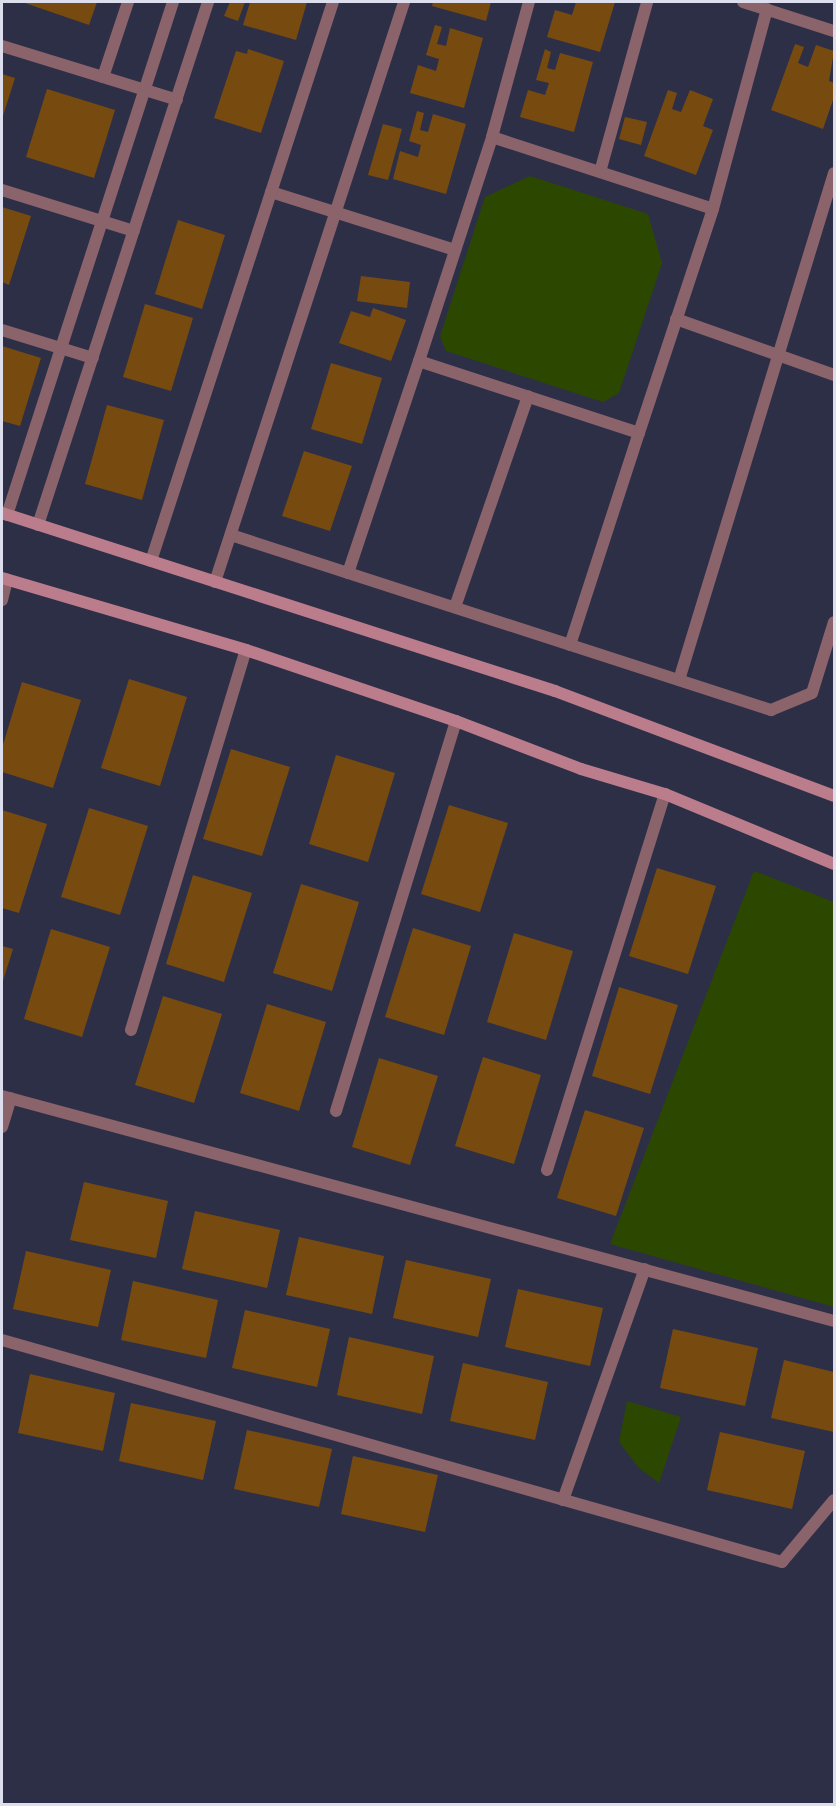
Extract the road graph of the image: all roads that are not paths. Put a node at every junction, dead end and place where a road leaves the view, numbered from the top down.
1 (128, 2) edge
2 (173, 2) edge
3 (208, 2) edge
4 (333, 2) edge
5 (404, 2) edge
6 (529, 2) edge
7 (647, 2) edge
8 (743, 2) edge
9 (767, 9) junction
10 (834, 31) edge
11 (2, 46) edge
12 (104, 77) junction
13 (145, 90) junction
14 (177, 100) junction
15 (492, 137) junction
16 (600, 172) junction
17 (834, 173) edge
18 (2, 190) edge
19 (271, 192) junction
20 (712, 208) junction
21 (335, 214) junction
22 (102, 221) junction
23 (134, 231) junction
24 (455, 250) junction
25 (676, 319) junction
26 (2, 330) edge
27 (61, 348) junction
28 (775, 356) junction
29 (93, 358) junction
30 (418, 361) junction
31 (834, 375) edge
32 (528, 396) junction
33 (639, 433) junction
34 (4, 514) edge
35 (38, 525) junction
36 (231, 535) junction
37 (151, 561) junction
38 (348, 573) junction
39 (4, 579) edge
40 (215, 582) junction
41 (2, 600) edge
42 (455, 607) junction
43 (834, 622) edge
44 (570, 645) junction
45 (246, 650) junction
46 (679, 680) junction
47 (456, 721) junction
48 (665, 794) junction
49 (834, 796) edge
50 (834, 864) edge
51 (131, 1030) dead end
52 (6, 1097) edge
53 (336, 1111) dead end
54 (2, 1127) edge
55 (548, 1170) dead end
56 (645, 1269) junction
57 (834, 1321) edge
58 (2, 1340) edge
59 (563, 1500) junction
60 (834, 1500) edge

1 - 12 street
2 - 13 street
3 - 14 street
4 - 19 street
5 - 21 street
6 - 15 street
7 - 16 street
8 - 9 street
9 - 10 street
9 - 20 street
11 - 12 street
12 - 13 street
13 - 14 street
13 - 22 street
14 - 23 street
15 - 16 street
15 - 24 street
16 - 20 street
17 - 28 street
18 - 22 street
19 - 21 street
19 - 37 street
20 - 25 street
21 - 24 street
21 - 36 street
22 - 23 street
22 - 27 street
23 - 29 street
24 - 30 street
25 - 28 street
25 - 33 street
26 - 27 street
27 - 29 street
27 - 34 street
28 - 31 street
28 - 46 street
29 - 35 street
30 - 32 street
30 - 38 street
32 - 33 street
32 - 42 street
33 - 44 street
34 - 35 main road
35 - 37 main road
36 - 38 street
36 - 40 street
37 - 40 main road
38 - 42 street
39 - 41 street
39 - 45 main road
40 - 49 main road
42 - 44 street
43 - 46 street
44 - 46 street
45 - 47 main road
45 - 51 street
47 - 48 main road
47 - 53 street
48 - 50 main road
48 - 55 street
52 - 54 street
52 - 56 street
56 - 57 street
56 - 59 street
58 - 59 street
59 - 60 street

